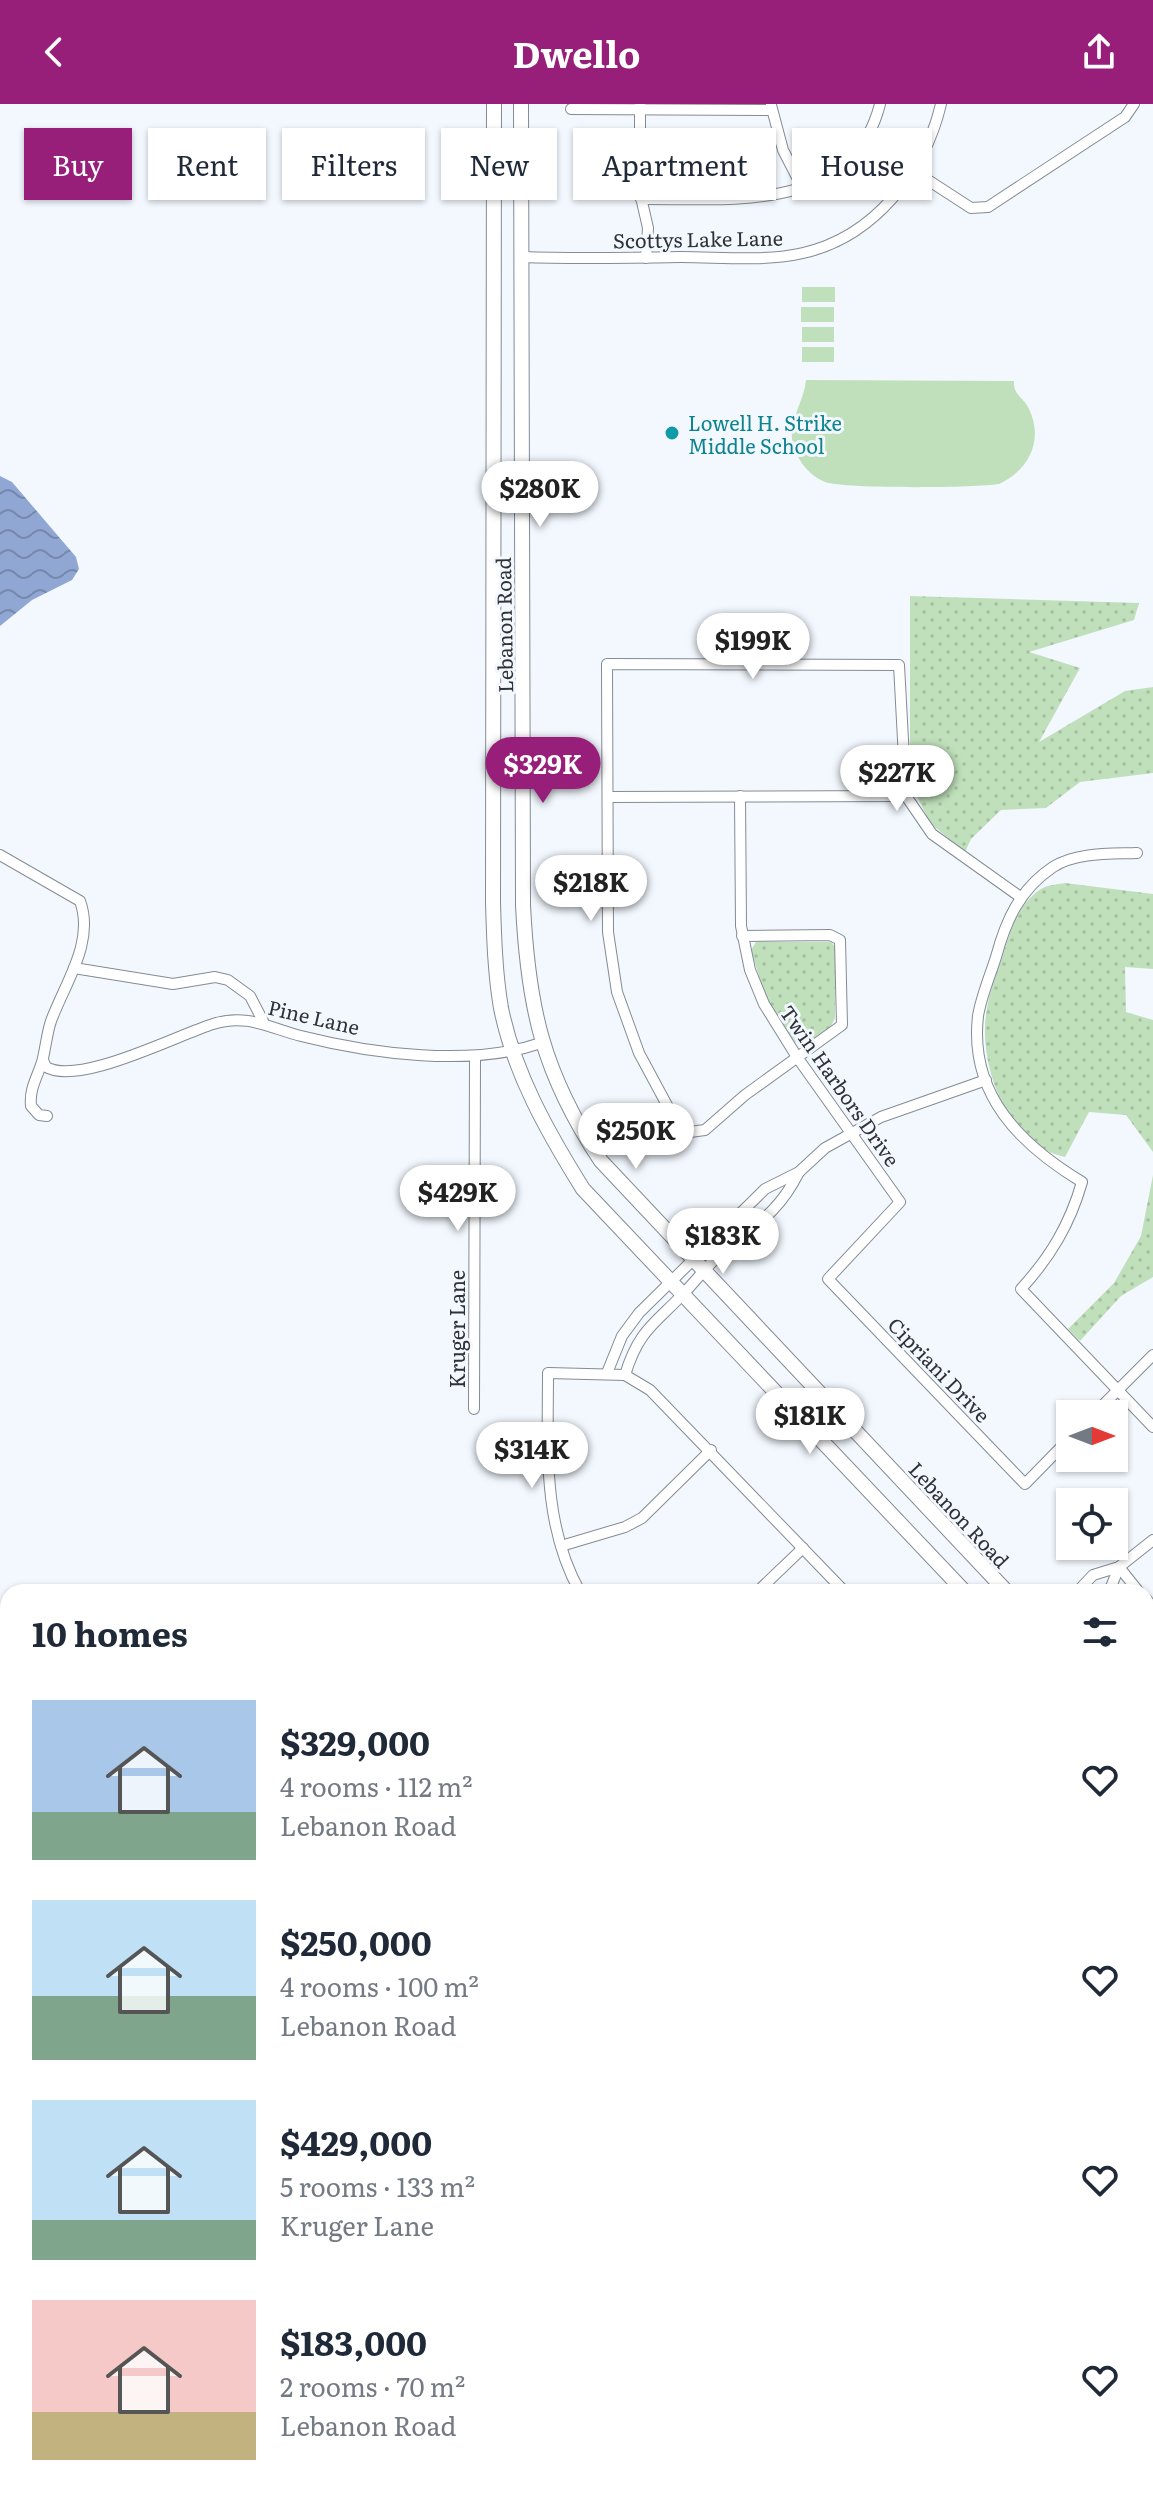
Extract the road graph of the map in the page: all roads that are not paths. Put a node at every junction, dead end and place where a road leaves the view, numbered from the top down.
1 (494, 104) edge
2 (521, 104) edge
3 (880, 104) edge
4 (941, 104) edge
5 (1134, 104) edge
6 (640, 107) edge
7 (771, 107) edge
8 (571, 109) dead end
9 (640, 128) edge
10 (870, 128) edge
11 (932, 137) edge
12 (792, 168) edge
13 (932, 182) edge
14 (641, 200) edge
15 (891, 200) edge
16 (493, 257) junction
17 (522, 257) junction
18 (646, 258) junction
19 (740, 796) junction
20 (906, 796) junction
21 (608, 797) junction
22 (1137, 853) dead end
23 (0, 855) edge
24 (1019, 896) junction
25 (742, 936) junction
26 (74, 968) junction
27 (263, 1021) junction
28 (541, 1043) junction
29 (514, 1053) junction
30 (475, 1057) junction
31 (797, 1057) junction
32 (43, 1060) junction
33 (986, 1080) junction
34 (47, 1116) dead end
35 (852, 1132) junction
36 (799, 1172) junction
37 (691, 1259) junction
38 (703, 1272) junction
39 (828, 1279) joint
40 (669, 1282) junction
41 (682, 1295) junction
42 (1153, 1355) edge
43 (607, 1373) junction
44 (625, 1375) junction
45 (1118, 1390) junction
46 (1108, 1400) edge
47 (474, 1409) dead end
48 (1153, 1427) edge
49 (711, 1450) junction
50 (1056, 1452) edge
51 (1153, 1540) edge
52 (561, 1546) junction
53 (803, 1548) junction
54 (1119, 1567) junction
55 (577, 1584) edge
56 (765, 1584) edge
57 (837, 1584) edge
58 (957, 1584) edge
59 (999, 1584) edge
60 (1085, 1584) edge
61 (1112, 1584) edge
62 (1133, 1584) edge

1 - 16 main road, Lebanon Road
2 - 17 main road, Lebanon Road
3 - 10 street
4 - 11 street, Scottys Lake Lane
5 - 13 street
6 - 7 street
6 - 8 street
6 - 9 street
7 - 12 street
14 - 18 street
15 - 18 street, Scottys Lake Lane
16 - 17 main road
16 - 29 main road, Lebanon Road
17 - 18 street, Scottys Lake Lane
17 - 28 main road, Lebanon Road
19 - 20 street
19 - 21 street
19 - 25 street, Twin Harbors Drive
20 - 21 street
20 - 24 street
21 - 31 street
22 - 24 street
23 - 26 street
24 - 33 street
25 - 31 street, Twin Harbors Drive
25 - 31 street
26 - 27 street
26 - 32 street
27 - 30 street, Pine Lane
27 - 32 street, Pine Lane
28 - 29 street, Pine Lane
28 - 37 main road, Lebanon Road
29 - 30 street, Pine Lane
29 - 40 main road, Lebanon Road
30 - 47 street, Kruger Lane
31 - 35 street, Twin Harbors Drive
32 - 34 street
33 - 35 street
33 - 45 street
35 - 36 street
35 - 39 street, Twin Harbors Drive
36 - 37 street
36 - 38 street
37 - 38 main road, Lebanon Road
37 - 40 street
38 - 41 street
38 - 59 main road, Lebanon Road
39 - 50 street, Cipriani Drive
40 - 41 main road, Lebanon Road
40 - 43 street
41 - 44 street
41 - 58 main road, Lebanon Road
42 - 45 street
43 - 44 street
43 - 52 street
44 - 49 street
45 - 46 street
45 - 48 street
49 - 52 street
49 - 53 street
51 - 54 street
52 - 55 street
53 - 56 street
53 - 57 street
54 - 60 street
54 - 61 street
54 - 62 street

